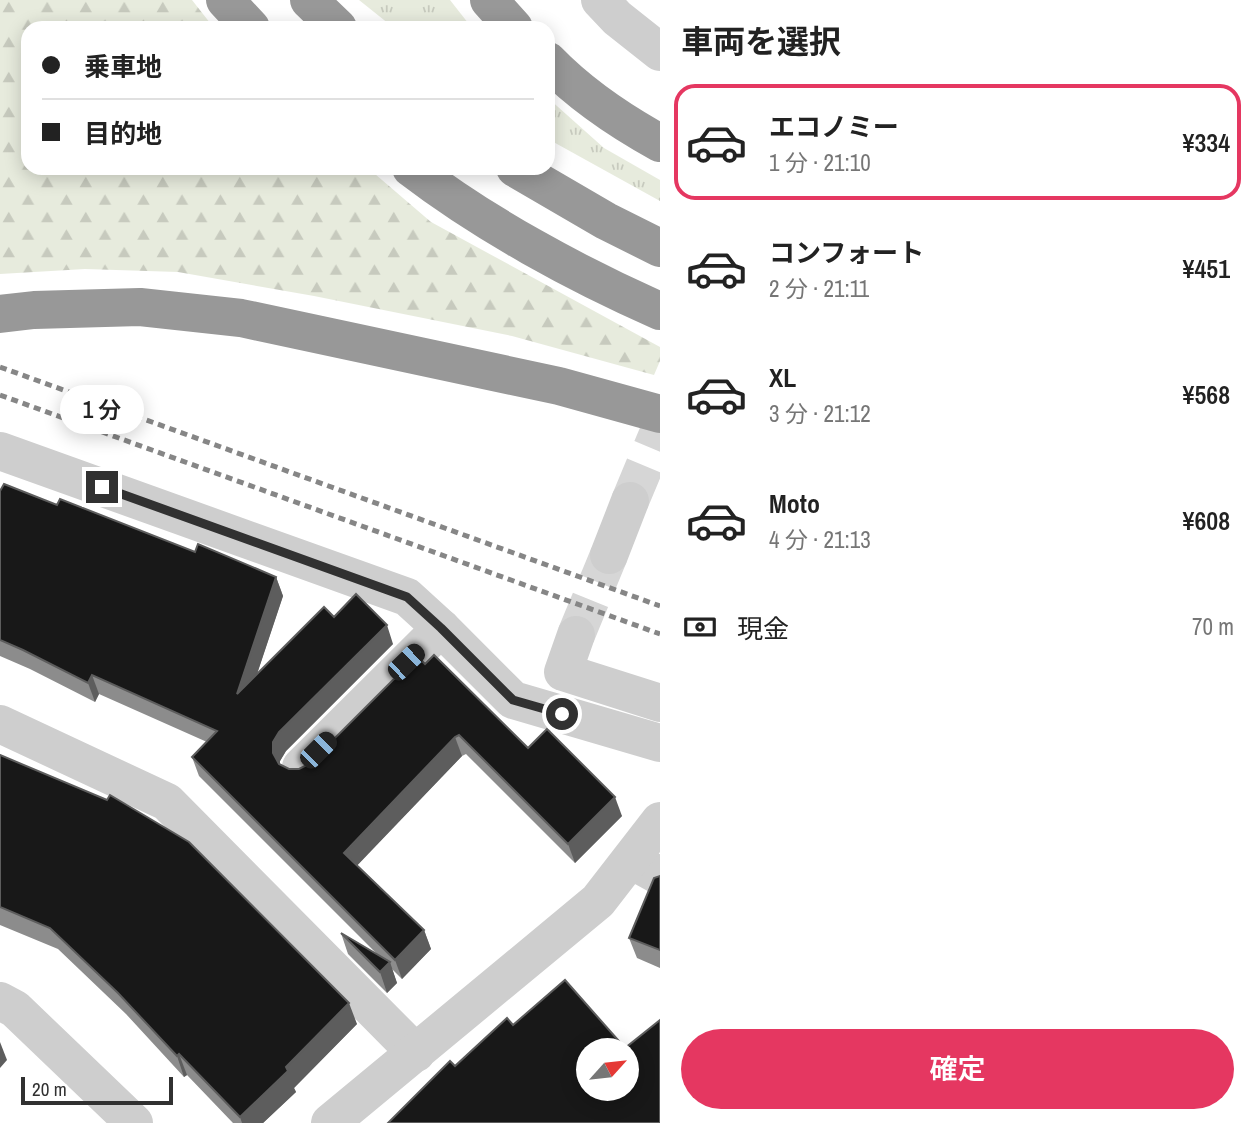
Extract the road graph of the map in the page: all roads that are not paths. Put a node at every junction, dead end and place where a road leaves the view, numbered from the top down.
1 (225, 0) edge
2 (309, 0) edge
3 (489, 0) edge
4 (600, 0) edge
5 (244, 21) edge
6 (331, 21) edge
7 (508, 21) edge
8 (660, 52) edge
9 (555, 68) edge
10 (660, 144) edge
11 (421, 175) edge
12 (527, 175) edge
13 (660, 248) edge
14 (660, 311) edge
15 (17, 312) edge
16 (660, 414) edge
17 (0, 451) edge
18 (630, 501) tunnel mouth
19 (609, 555) tunnel mouth
20 (441, 628) junction
21 (576, 635) tunnel mouth
22 (660, 703) edge
23 (0, 724) edge
24 (660, 743) edge
25 (301, 767) edge
26 (660, 821) edge
27 (646, 868) edge
28 (0, 1002) edge
29 (416, 1052) junction
30 (134, 1123) edge
31 (330, 1123) edge

1 - 5 highway
2 - 6 highway
3 - 7 highway
4 - 8 street
9 - 10 highway
11 - 14 highway
12 - 13 highway
15 - 16 highway
17 - 20 street
18 - 19 street
20 - 24 street
20 - 25 street
21 - 22 street
23 - 29 street
26 - 27 street
27 - 29 street
28 - 30 street
29 - 31 street

